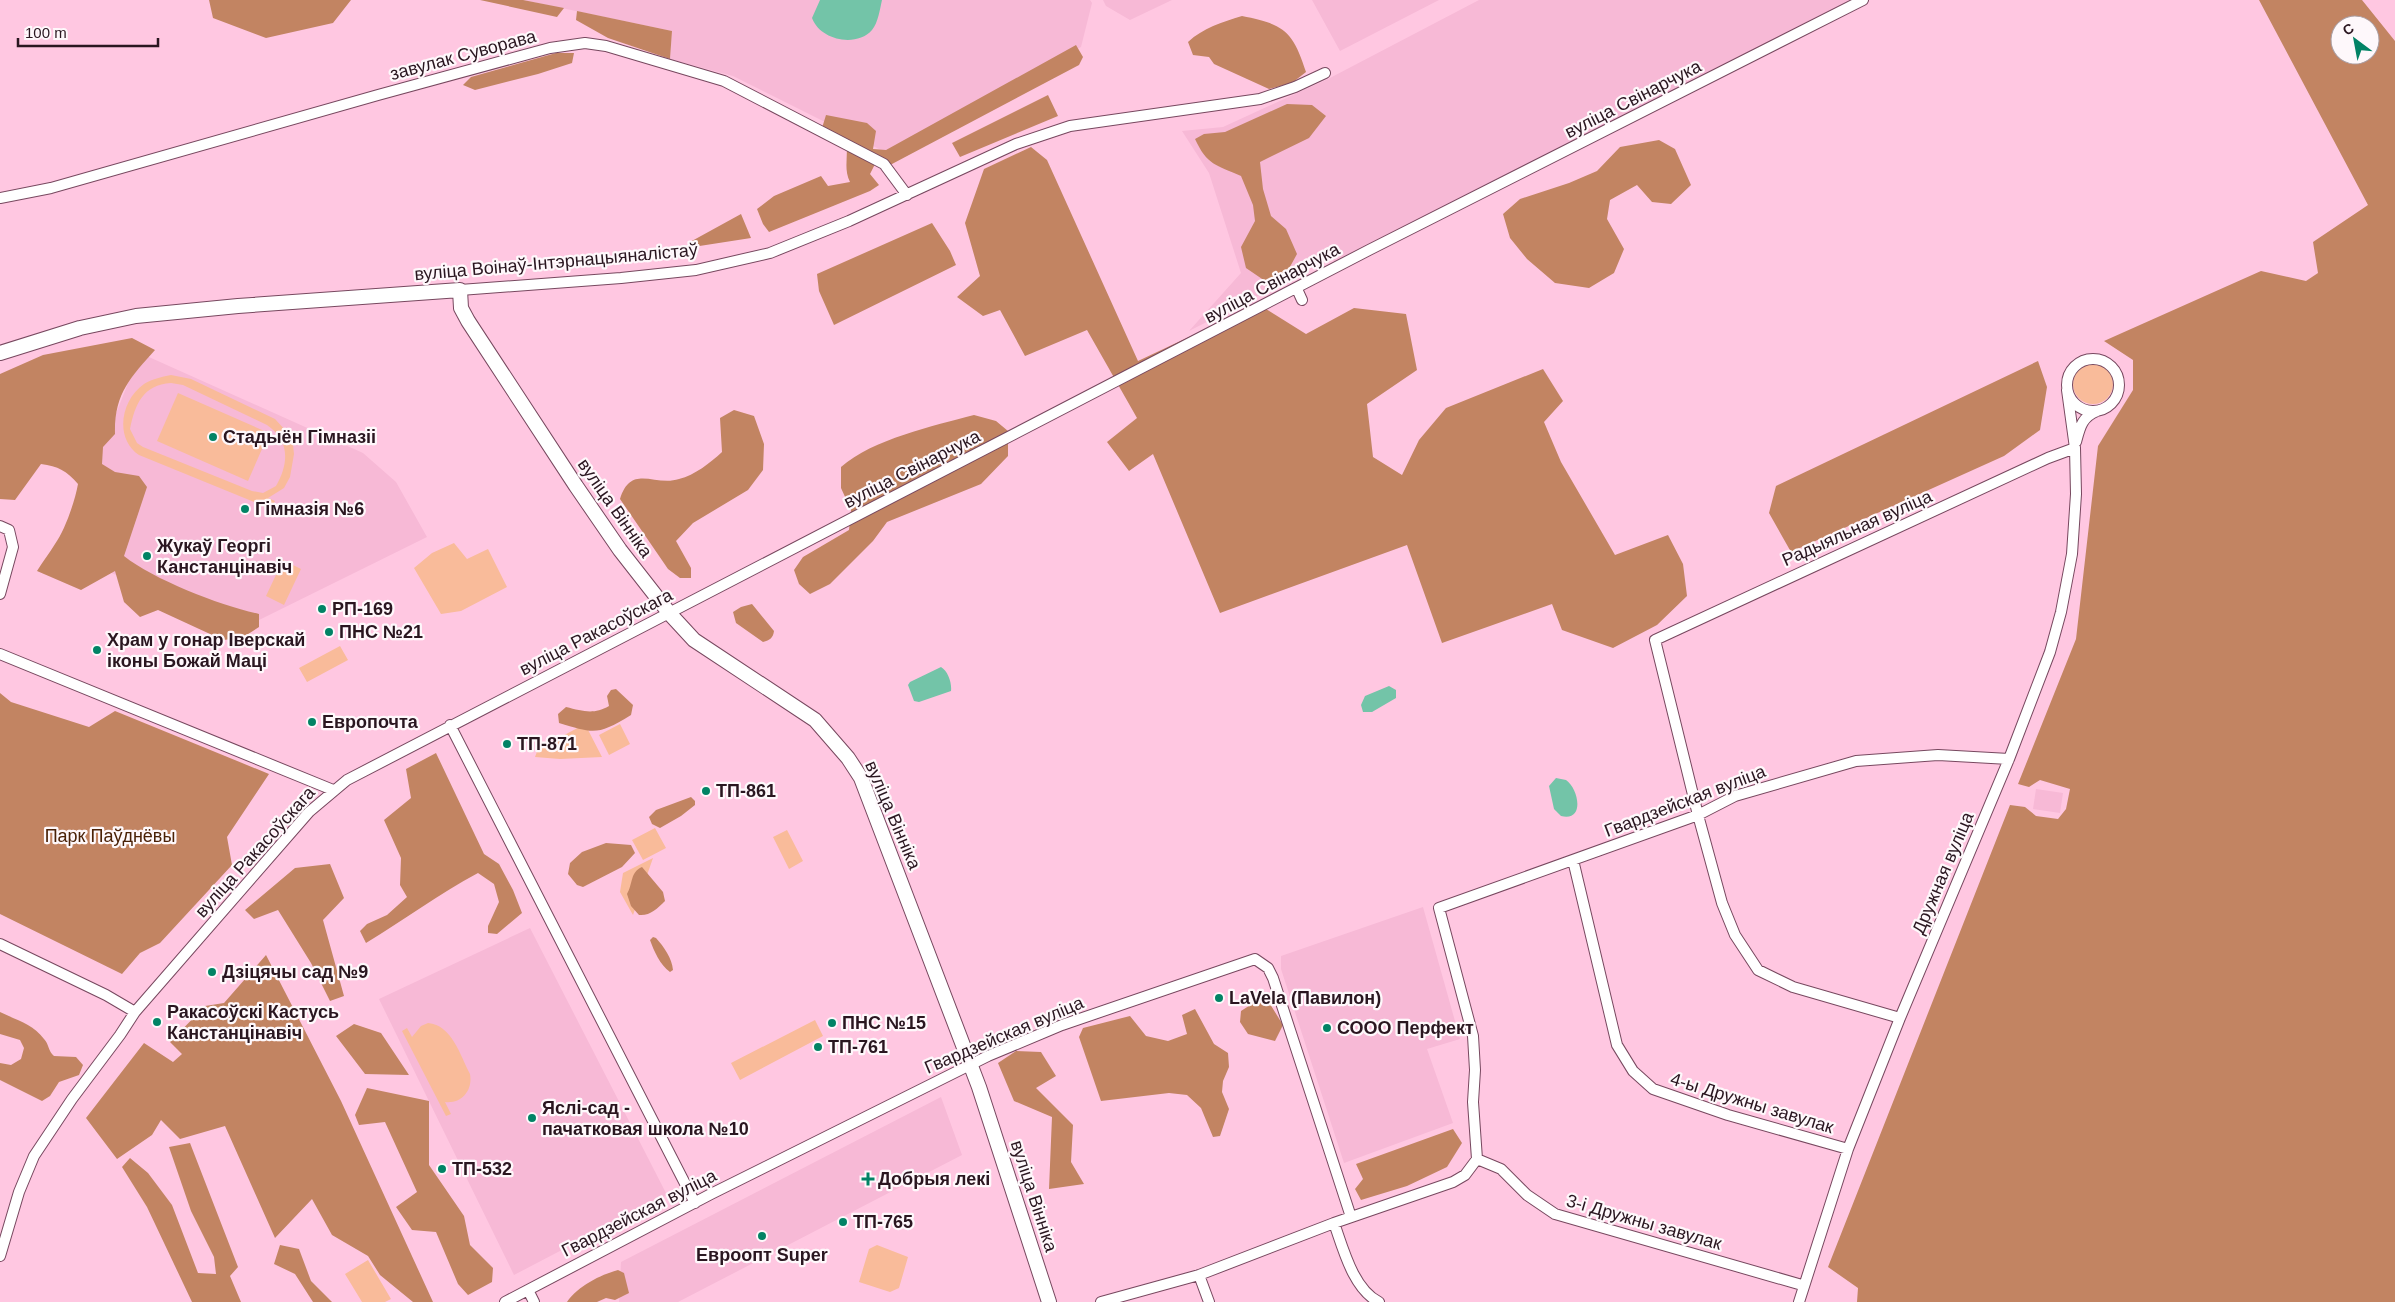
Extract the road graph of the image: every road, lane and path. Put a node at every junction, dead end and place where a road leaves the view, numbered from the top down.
1 (1863, 0) edge
2 (1325, 72) dead end
3 (907, 195) junction
4 (0, 198) edge
5 (1297, 289) junction
6 (460, 290) junction
7 (1302, 300) dead end
8 (0, 353) edge
9 (2068, 390) junction
10 (2100, 410) junction
11 (2074, 448) junction
12 (0, 526) edge
13 (0, 594) edge
14 (698, 598) joint
15 (670, 614) junction
16 (0, 654) edge
17 (450, 725) junction
18 (2009, 759) junction
19 (333, 790) junction
20 (1698, 815) junction
21 (1573, 860) junction
22 (0, 944) edge
23 (134, 1012) junction
24 (1900, 1018) junction
25 (971, 1064) junction
26 (1848, 1149) junction
27 (1477, 1159) junction
28 (695, 1203) junction
29 (1351, 1217) junction
30 (1334, 1223) junction
31 (0, 1256) edge
32 (1199, 1274) junction
33 (1802, 1285) junction
34 (528, 1290) junction
35 (505, 1302) edge
36 (534, 1302) edge
37 (1049, 1302) edge
38 (1101, 1302) edge
39 (1208, 1302) edge
40 (1379, 1302) edge
41 (1799, 1302) edge

1 - 5 street, вуліца Свінарчука
2 - 3 street, вуліца Воінаў-Інтэрнацыяналістаў
3 - 4 street, завулак Суворава
3 - 6 street, вуліца Воінаў-Інтэрнацыяналістаў
5 - 7 street
5 - 14 street, вуліца Свінарчука
6 - 8 street, вуліца Воінаў-Інтэрнацыяналістаў
6 - 15 street, вуліца Вінніка
9 - 10 street
9 - 10 street
9 - 11 street
10 - 11 street
11 - 18 street, Дружная вуліца
11 - 20 street, Радыяльная вуліца
12 - 13 street
14 - 15 street, вуліца Ракасоўскага
15 - 17 street, вуліца Ракасоўскага
15 - 25 street, вуліца Вінніка
16 - 19 street
17 - 19 street, вуліца Ракасоўскага
17 - 28 street
18 - 20 street, Гвардзейская вуліца
18 - 24 street, Дружная вуліца
19 - 23 street, вуліца Ракасоўскага
20 - 21 street, Гвардзейская вуліца
20 - 24 street
21 - 26 street, 4-ы Дружны завулак
21 - 27 street, Гвардзейская вуліца
22 - 23 street
23 - 31 street, вуліца Ракасоўскага
24 - 26 street, Дружная вуліца
25 - 28 street, Гвардзейская вуліца
25 - 29 street, Гвардзейская вуліца
25 - 37 street, вуліца Вінніка
26 - 33 street, Дружная вуліца
27 - 29 street
27 - 33 street, 3-і Дружны завулак
28 - 34 street, Гвардзейская вуліца
29 - 30 street
30 - 32 street
30 - 40 street
32 - 38 street
32 - 39 street
33 - 41 street, Дружная вуліца
34 - 35 street, Гвардзейская вуліца
34 - 36 street

